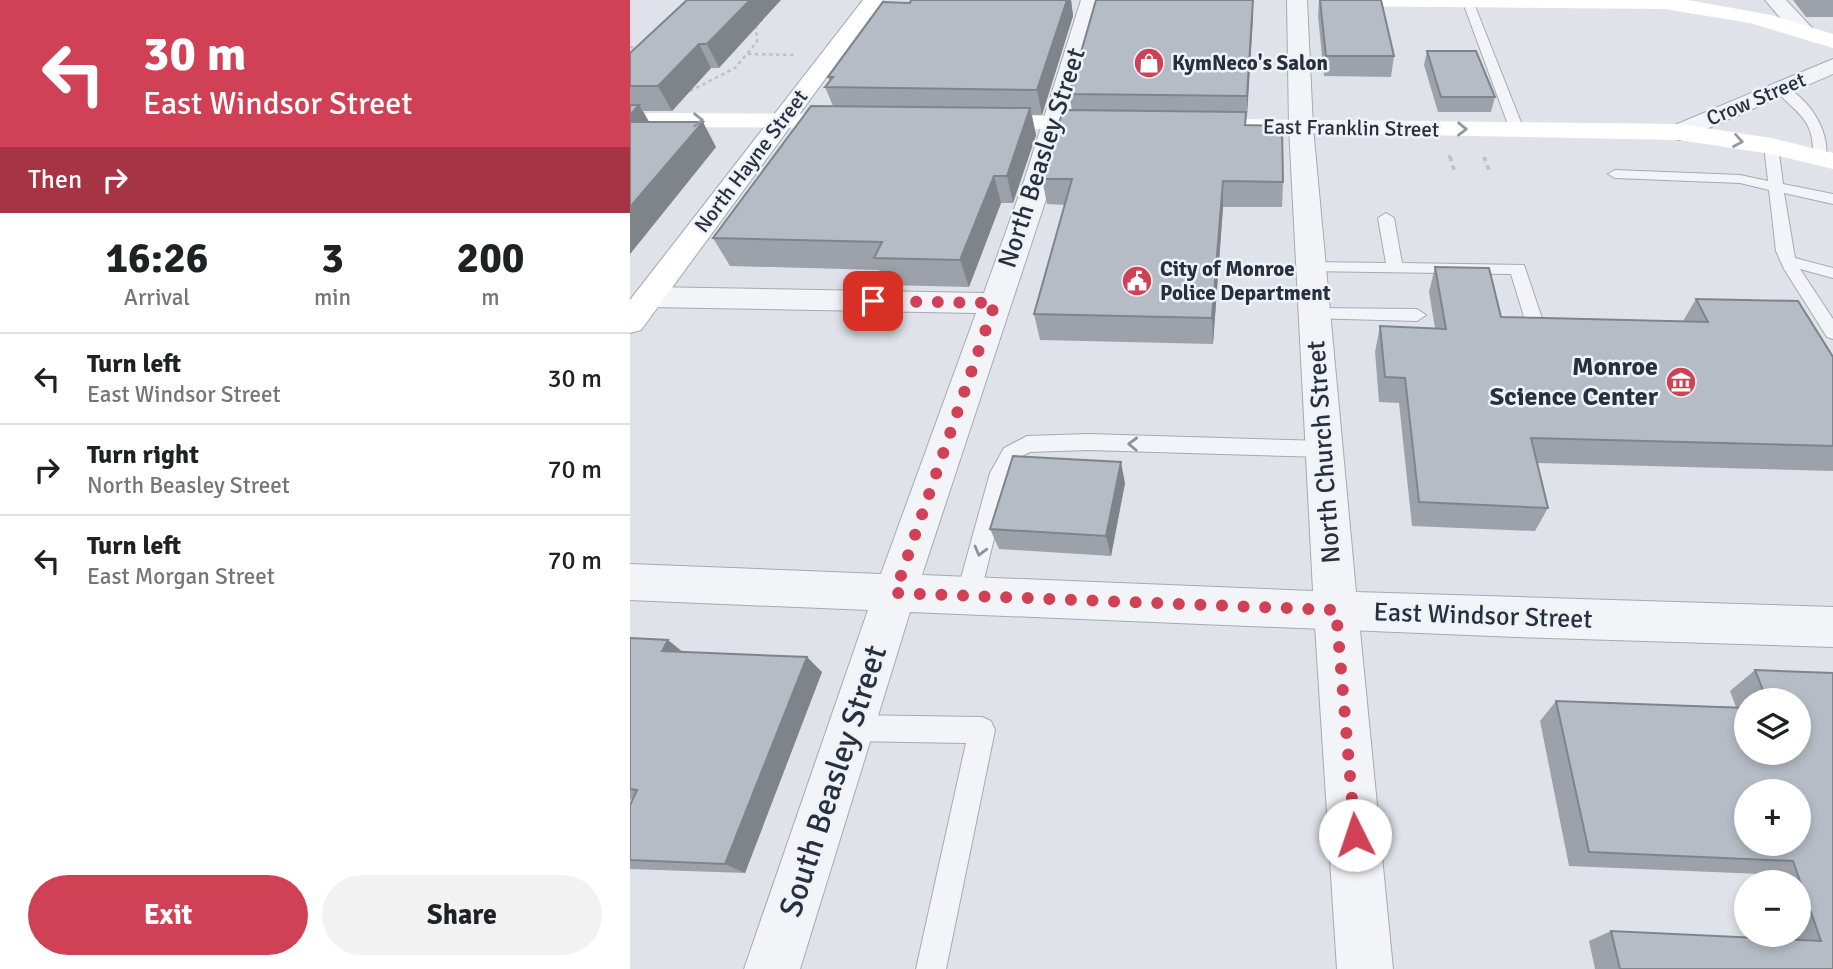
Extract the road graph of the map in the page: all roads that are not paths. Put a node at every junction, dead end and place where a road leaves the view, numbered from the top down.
1 (873, 0) edge
2 (1091, 0) edge
3 (1297, 0) edge
4 (1330, 0) edge
5 (1775, 0) edge
6 (1467, 1) edge
7 (1565, 1) edge
8 (1639, 1) edge
9 (1803, 30) junction
10 (1833, 41) edge
11 (1833, 66) edge
12 (1780, 89) junction
13 (630, 120) edge
14 (782, 121) junction
15 (873, 121) edge
16 (953, 122) edge
17 (1055, 123) junction
18 (1140, 124) edge
19 (1209, 126) edge
20 (1301, 127) junction
21 (1517, 130) junction
22 (1679, 132) junction
23 (1771, 146) junction
24 (1827, 160) edge
25 (1615, 174) dead end
26 (1775, 184) junction
27 (1833, 199) edge
28 (1386, 218) dead end
29 (1788, 261) junction
30 (1311, 267) junction
31 (1395, 268) junction
32 (1833, 273) edge
33 (649, 297) junction
34 (995, 303) junction
35 (1314, 314) junction
36 (1417, 316) dead end
37 (630, 322) edge
38 (1537, 330) edge
39 (1833, 333) edge
40 (1324, 449) junction
41 (630, 582) edge
42 (895, 593) junction
43 (968, 596) junction
44 (1336, 610) junction
45 (1833, 627) edge
46 (850, 728) junction
47 (772, 969) edge
48 (931, 969) edge
49 (1365, 969) edge

1 - 14 main road, North Hayne Street
2 - 17 street, North Beasley Street
3 - 20 street, North Church Street
4 - 6 main road
5 - 9 street
6 - 7 main road
6 - 21 lane
7 - 8 main road
8 - 9 main road
9 - 10 main road
11 - 12 street, Crow Street
12 - 22 street, Crow Street
12 - 24 lane
13 -> 14 main road
14 - 15 main road
14 - 33 main road, North Hayne Street
16 - 17 main road
17 - 18 main road
17 - 34 street, North Beasley Street
19 - 20 main road, East Franklin Street
20 -> 21 main road, East Franklin Street
20 - 30 street, North Church Street
21 - 22 main road, East Franklin Street
22 -> 23 main road, East Franklin Street
23 - 24 main road, East Franklin Street
23 - 26 lane
25 - 26 lane
26 - 27 lane
26 - 29 lane
28 - 31 lane
29 - 32 lane
29 - 39 lane
30 - 31 lane
30 - 35 street, North Church Street
31 - 38 lane
33 - 34 street
33 - 37 main road, North Hayne Street
34 - 42 street, North Beasley Street
35 - 36 lane
35 - 40 street, North Church Street
40 -> 43 lane
40 - 44 street, North Church Street
41 - 42 street, East Windsor Street
42 - 43 street, East Windsor Street
42 - 46 street, South Beasley Street
43 - 44 street, East Windsor Street
44 - 45 street, East Windsor Street
44 - 49 street, North Church Street
46 - 47 street, South Beasley Street
46 - 48 lane

